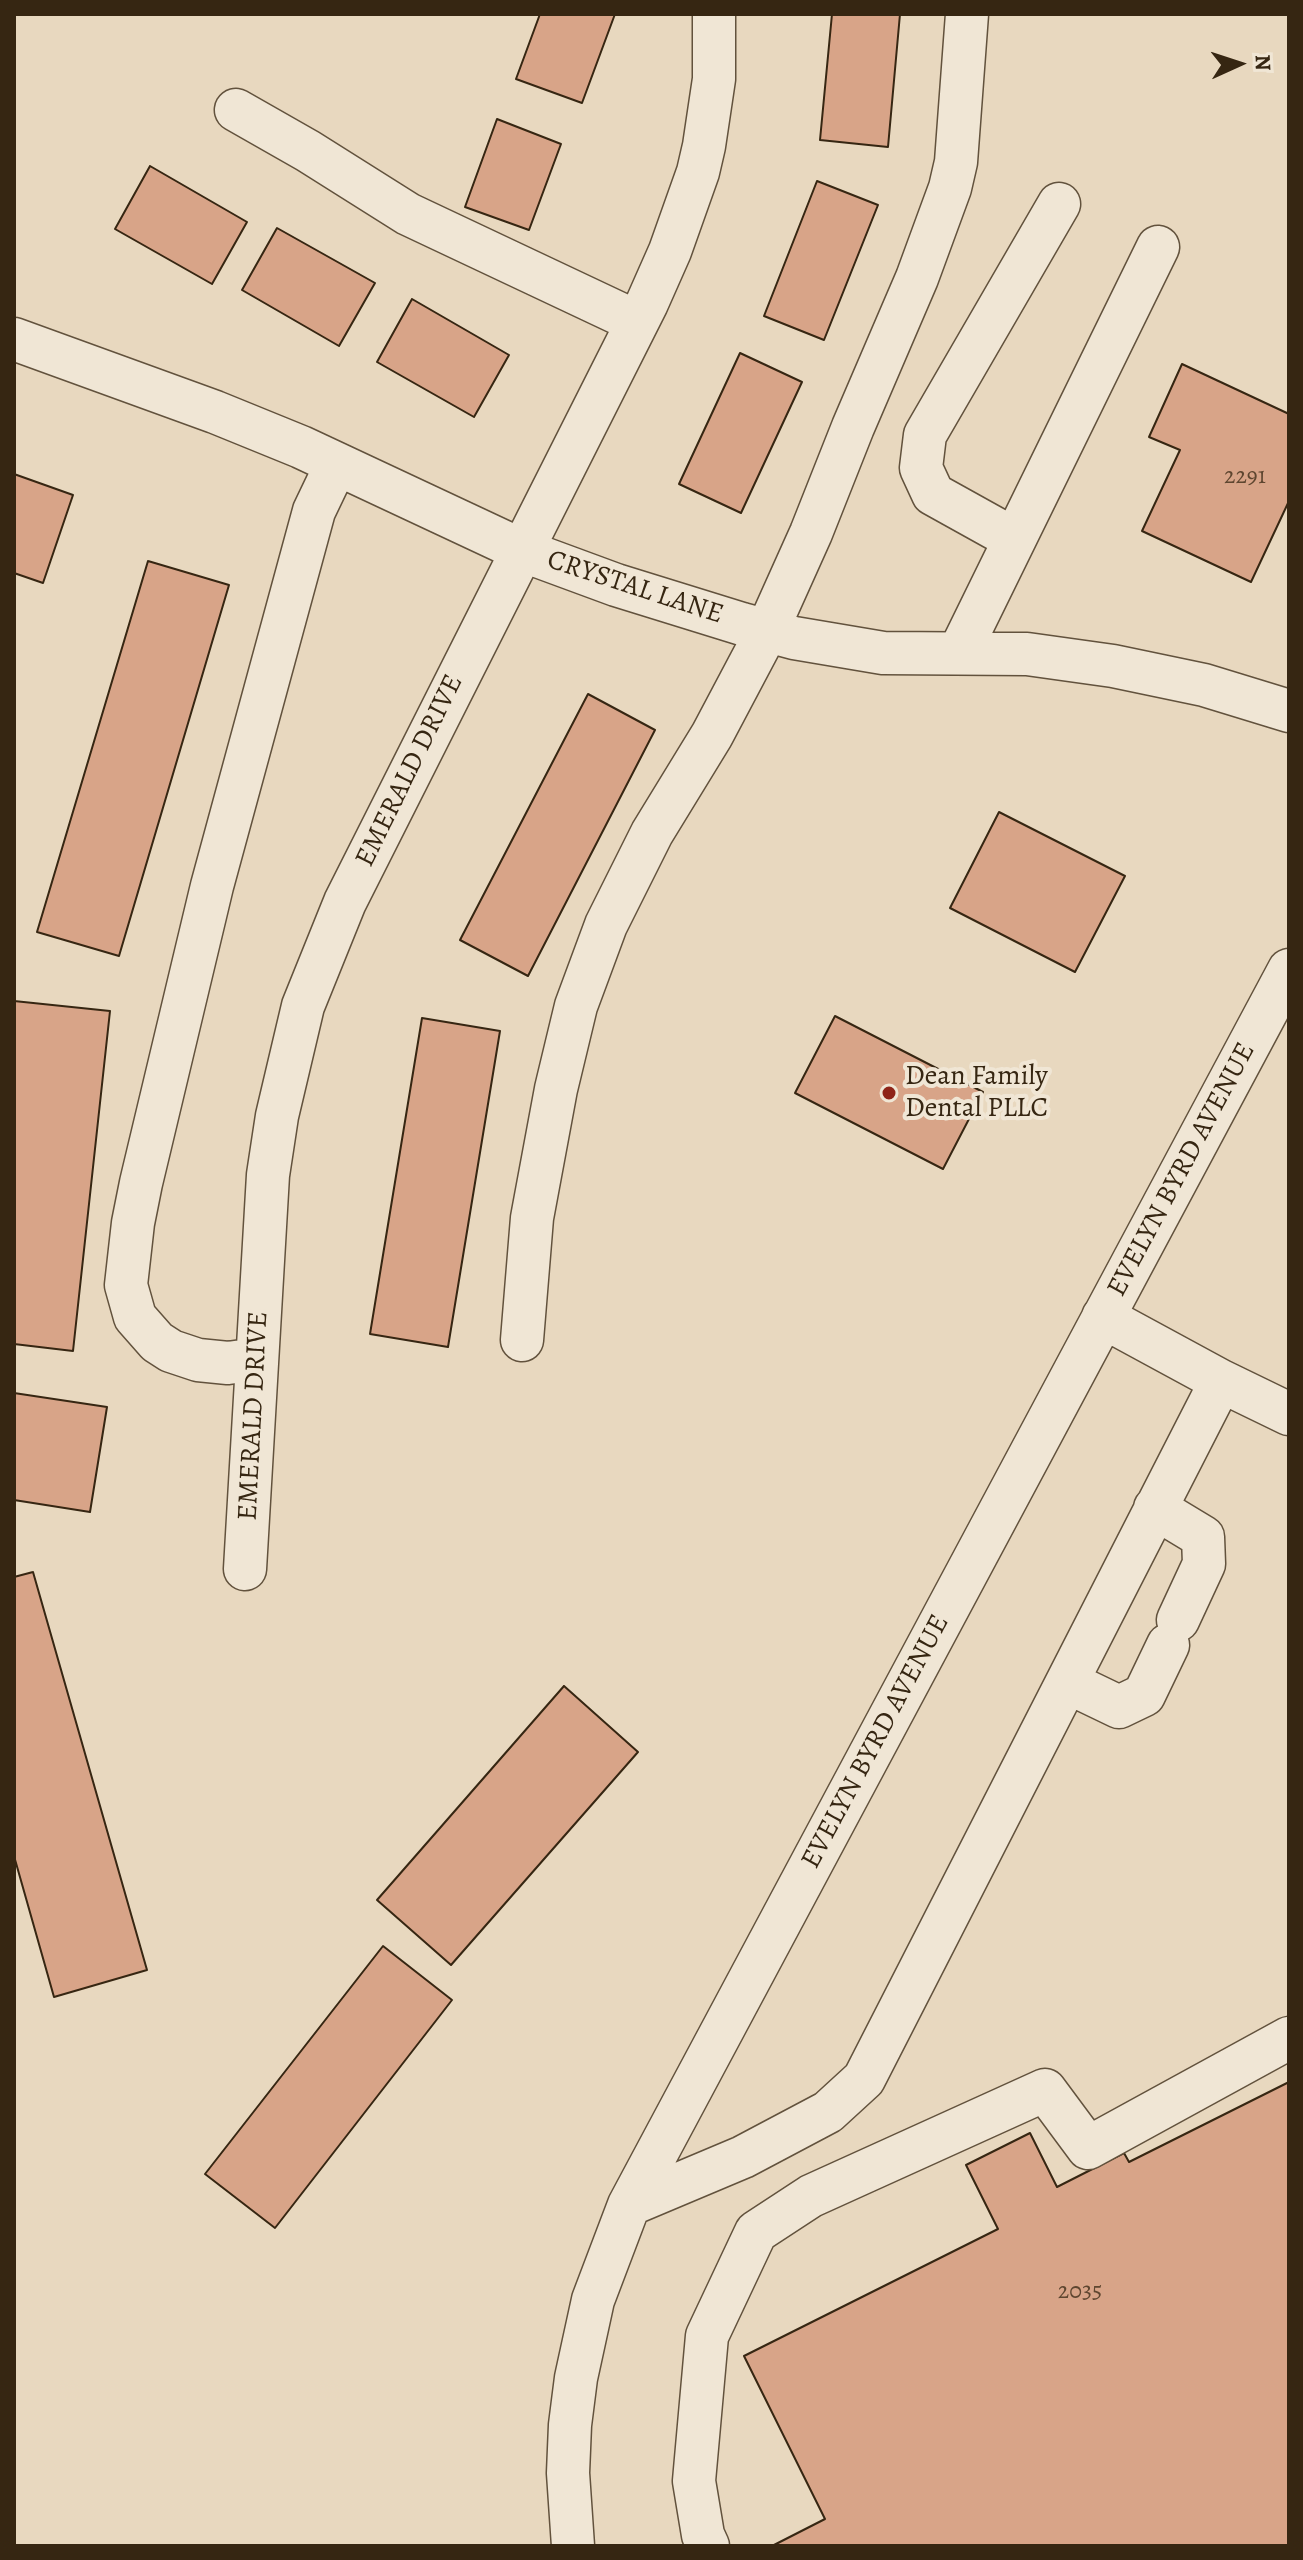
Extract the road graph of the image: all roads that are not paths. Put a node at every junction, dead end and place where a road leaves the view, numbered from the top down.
1 (714, 14) edge
2 (967, 14) edge
3 (236, 110) dead end
4 (1059, 204) dead end
5 (1158, 247) dead end
6 (637, 322) junction
7 (14, 339) edge
8 (336, 465) junction
9 (1014, 539) junction
10 (521, 550) junction
11 (767, 631) junction
12 (959, 653) junction
13 (1289, 711) edge
14 (1289, 970) edge
15 (1103, 1317) junction
16 (522, 1340) dead end
17 (257, 1359) junction
18 (1221, 1381) junction
19 (1289, 1414) edge
20 (1155, 1508) junction
21 (245, 1569) dead end
22 (1067, 1682) junction
23 (1289, 2038) edge
24 (629, 2205) junction
25 (573, 2546) edge
26 (708, 2546) edge

1 - 6 street, EMERALD DRIVE
2 - 11 street
3 - 6 street
4 - 9 street
5 - 9 street
6 - 10 street, EMERALD DRIVE
7 - 8 street, CRYSTAL LANE
8 - 10 street, CRYSTAL LANE
8 - 17 street
9 - 12 street
10 - 11 street, CRYSTAL LANE
10 - 17 street, EMERALD DRIVE
11 - 12 street, CRYSTAL LANE
11 - 16 street
12 - 13 street, CRYSTAL LANE
14 - 15 street, EVELYN BYRD AVENUE
15 - 18 street
15 - 24 street, EVELYN BYRD AVENUE
17 - 21 street, EMERALD DRIVE
18 - 19 street
18 - 20 street
20 - 22 street
20 - 22 street
22 - 24 street
23 - 26 street
24 - 25 street, EVELYN BYRD AVENUE

